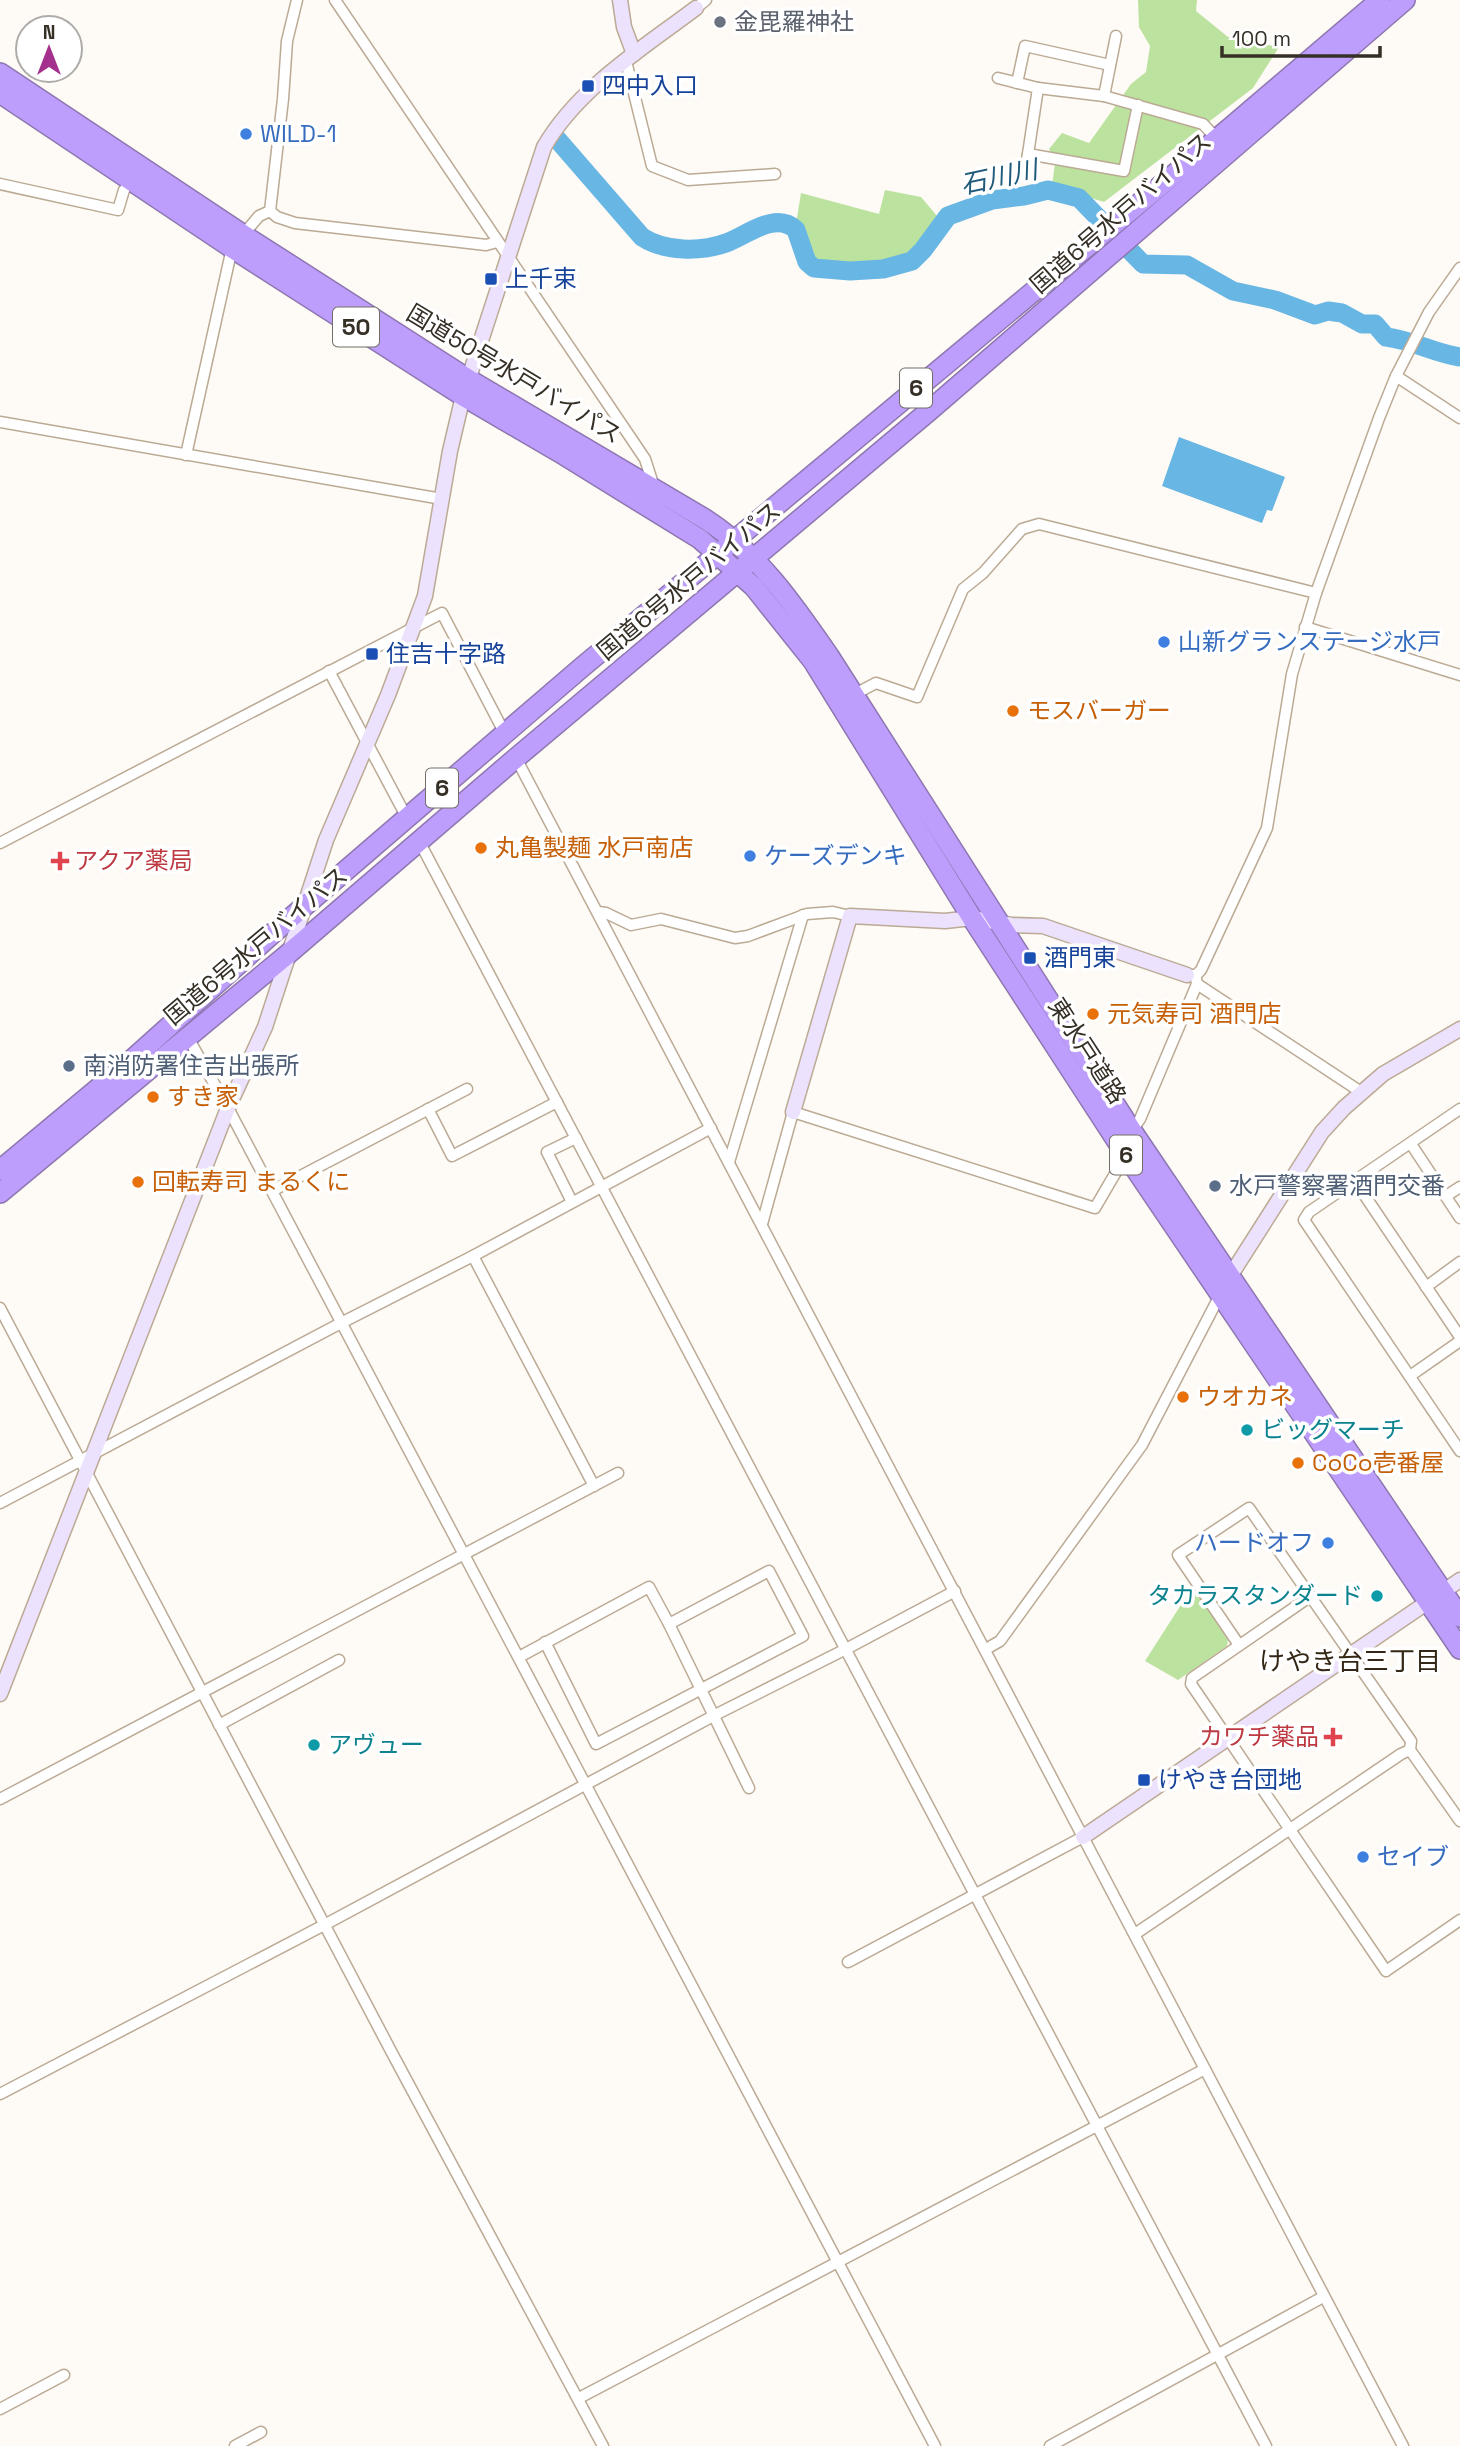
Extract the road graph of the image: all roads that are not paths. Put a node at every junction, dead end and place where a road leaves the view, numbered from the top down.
1 (298, 0) edge
2 (335, 0) edge
3 (620, 0) edge
4 (1380, 0) edge
5 (1405, 0) edge
6 (701, 4) edge
7 (1116, 36) dead end
8 (630, 58) junction
9 (1110, 65) junction
10 (0, 74) edge
11 (998, 78) dead end
12 (1017, 83) junction
13 (1038, 88) junction
14 (0, 93) edge
15 (1104, 96) junction
16 (1138, 105) junction
17 (1217, 139) junction
18 (1028, 154) junction
19 (986, 173) dead end
20 (775, 174) dead end
21 (132, 180) junction
22 (0, 184) edge
23 (270, 212) junction
24 (237, 241) junction
25 (497, 242) junction
26 (508, 260) junction
27 (1460, 268) edge
28 (1396, 376) junction
29 (466, 388) junction
30 (1460, 418) edge
31 (0, 422) edge
32 (186, 455) junction
33 (654, 487) junction
34 (442, 499) junction
35 (735, 539) junction
36 (718, 553) junction
37 (754, 558) junction
38 (738, 571) junction
39 (1316, 593) junction
40 (415, 626) junction
41 (1305, 627) junction
42 (329, 671) junction
43 (1460, 675) edge
44 (855, 694) junction
45 (505, 734) junction
46 (367, 744) junction
47 (516, 758) junction
48 (407, 818) junction
49 (419, 841) junction
50 (0, 843) edge
51 (303, 908) junction
52 (598, 912) junction
53 (803, 915) junction
54 (850, 916) junction
55 (972, 918) junction
56 (997, 922) junction
57 (288, 954) junction
58 (1193, 978) junction
59 (1460, 1029) edge
60 (187, 1036) junction
61 (467, 1089) dead end
62 (1361, 1092) junction
63 (557, 1102) junction
64 (228, 1108) junction
65 (1460, 1109) edge
66 (428, 1110) junction
67 (793, 1112) junction
68 (710, 1128) junction
69 (1132, 1131) junction
70 (576, 1138) junction
71 (1410, 1144) junction
72 (1126, 1156) junction
73 (729, 1162) junction
74 (0, 1170) edge
75 (1355, 1181) junction
76 (601, 1186) junction
77 (1460, 1186) edge
78 (272, 1191) junction
79 (0, 1193) edge
80 (1446, 1196) junction
81 (572, 1202) junction
82 (1460, 1218) edge
83 (762, 1224) junction
84 (473, 1256) junction
85 (1460, 1262) edge
86 (1229, 1277) junction
87 (1426, 1287) junction
88 (1220, 1295) junction
89 (0, 1308) edge
90 (341, 1323) junction
91 (1460, 1339) edge
92 (1410, 1376) junction
93 (1460, 1451) edge
94 (86, 1463) junction
95 (618, 1473) dead end
96 (594, 1486) junction
97 (0, 1503) edge
98 (464, 1554) junction
99 (1460, 1580) edge
100 (955, 1591) junction
101 (1311, 1596) junction
102 (1435, 1596) junction
103 (1460, 1617) edge
104 (669, 1624) junction
105 (545, 1642) junction
106 (1239, 1645) junction
107 (846, 1649) junction
108 (986, 1649) junction
109 (1460, 1649) edge
110 (1351, 1654) junction
111 (519, 1657) junction
112 (340, 1660) dead end
113 (701, 1688) junction
114 (202, 1692) junction
115 (0, 1694) edge
116 (715, 1714) junction
117 (219, 1725) junction
118 (1227, 1737) junction
119 (1410, 1750) junction
120 (584, 1786) junction
121 (749, 1788) dead end
122 (0, 1799) edge
123 (1458, 1813) edge
124 (1289, 1829) junction
125 (1083, 1837) junction
126 (976, 1895) junction
127 (1460, 1920) edge
128 (326, 1924) junction
129 (1135, 1934) junction
130 (848, 1962) dead end
131 (1205, 2069) junction
132 (0, 2094) edge
133 (1098, 2125) junction
134 (838, 2261) junction
135 (1323, 2297) junction
136 (1218, 2355) junction
137 (64, 2375) dead end
138 (579, 2398) junction
139 (0, 2409) edge
140 (261, 2432) dead end
141 (235, 2446) edge
142 (603, 2446) edge
143 (935, 2446) edge
144 (1050, 2446) edge
145 (1266, 2446) edge
146 (1403, 2446) edge

1 - 23 street
2 - 25 street
3 - 8 street
4 - 17 highway, 国道6号水戸バイパス / 6
5 - 37 highway, 国道6号水戸バイパス / 6
6 - 8 street
7 - 9 street
8 - 20 street
8 - 26 street
9 - 12 street
9 - 15 street
10 - 24 highway, 国道50号水戸バイパス / 50
11 - 12 street
12 - 13 street
13 - 15 street
13 - 18 street
14 - 21 highway, 国道50号水戸バイパス / 50
15 - 16 street
16 - 17 street
16 - 18 street
17 - 35 highway, 国道6号水戸バイパス / 6
18 - 19 street
21 - 22 street
21 - 24 highway, 国道50号水戸バイパス / 50
23 - 24 street
23 - 25 street
24 - 29 highway, 国道50号水戸バイパス / 50
24 - 32 street
25 - 26 street
26 - 29 street
26 - 33 street
27 - 28 street
28 - 30 street
28 - 39 street
29 - 33 highway, 国道50号水戸バイパス / 50
29 - 34 street
29 - 36 highway, 国道50号水戸バイパス / 50
31 - 32 street
32 - 34 street
33 - 35 highway, 国道50号水戸バイパス / 50
34 - 40 street
35 - 36 highway, 国道6号水戸バイパス / 6
35 - 37 highway, 国道50号水戸バイパス / 50
36 - 38 highway, 東水戸道路 / 6
36 - 45 highway, 国道6号水戸バイパス / 6
37 - 38 highway, 国道6号水戸バイパス / 6
37 - 44 highway, 東水戸道路 / 6
38 - 47 highway, 国道6号水戸バイパス / 6
38 - 55 highway, 東水戸道路 / 6
39 - 41 street
39 - 44 street
40 - 42 street
40 - 45 street
40 - 46 street
41 - 43 street
41 - 58 street
42 - 46 street
42 - 50 street
44 - 56 highway, 東水戸道路 / 6
45 - 48 highway, 国道6号水戸バイパス / 6
46 - 48 street
46 - 51 street
47 - 49 highway, 国道6号水戸バイパス / 6
47 - 52 street
48 - 51 highway, 国道6号水戸バイパス / 6
49 - 57 highway, 国道6号水戸バイパス / 6
49 - 63 street
51 - 57 street
51 - 74 highway, 国道6号水戸バイパス / 6
52 - 53 street
52 - 68 street
53 - 54 street
53 - 73 street
54 - 55 street
54 - 67 street
55 - 56 street
55 - 72 highway, 東水戸道路 / 6
56 - 58 street
56 - 69 highway, 東水戸道路 / 6
57 - 60 highway, 国道6号水戸バイパス / 6
57 - 64 street
58 - 62 street
58 - 69 street
59 - 62 street
60 - 64 street
60 - 79 highway, 国道6号水戸バイパス / 6
61 - 66 street
62 - 86 street
63 - 66 street
63 - 70 street
64 - 78 street
64 - 94 street
65 - 71 street
66 - 78 street
67 - 72 street
67 - 83 street
68 - 73 street
68 - 76 street
69 - 86 highway, 東水戸道路 / 6
70 - 76 street
70 - 81 street
71 - 75 street
71 - 80 street
72 - 88 highway, 東水戸道路 / 6
73 - 83 street
75 - 87 street
75 - 92 street
76 - 81 street
76 - 107 street
77 - 80 street
78 - 90 street
80 - 82 street
81 - 84 street
83 - 100 street
84 - 90 street
84 - 96 street
85 - 87 street
86 - 88 street
86 - 102 highway, 東水戸道路 / 6
87 - 91 street
88 - 102 highway, 東水戸道路 / 6
88 - 108 street
89 - 94 street
90 - 94 street
90 - 98 street
91 - 92 street
92 - 93 street
94 - 97 street
94 - 114 street
94 - 115 street
95 - 96 street
96 - 98 street
98 - 111 street
98 - 114 street
99 - 102 street
100 - 107 street
100 - 108 street
101 - 106 street
101 - 106 street
101 - 110 street
102 - 103 highway, 東水戸道路 / 6
102 - 109 highway, 東水戸道路 / 6
102 - 110 street
104 - 105 street
104 - 113 street
104 - 113 street
105 - 111 street
105 - 113 street
106 - 118 street
107 - 116 street
107 - 126 street
108 - 125 street
110 - 118 street
110 - 119 street
111 - 120 street
112 - 117 street
113 - 116 street
114 - 117 street
114 - 122 street
116 - 120 street
116 - 121 street
117 - 128 street
118 - 124 street
118 - 125 street
119 - 123 street
119 - 124 street
120 - 128 street
120 - 134 street
124 - 127 street
124 - 129 street
125 - 126 street
125 - 129 street
126 - 130 street
126 - 133 street
128 - 132 street
128 - 138 street
129 - 131 street
131 - 133 street
131 - 135 street
133 - 134 street
133 - 136 street
134 - 138 street
134 - 143 street
135 - 136 street
135 - 146 street
136 - 144 street
136 - 145 street
137 - 139 street
138 - 142 street
140 - 141 street

